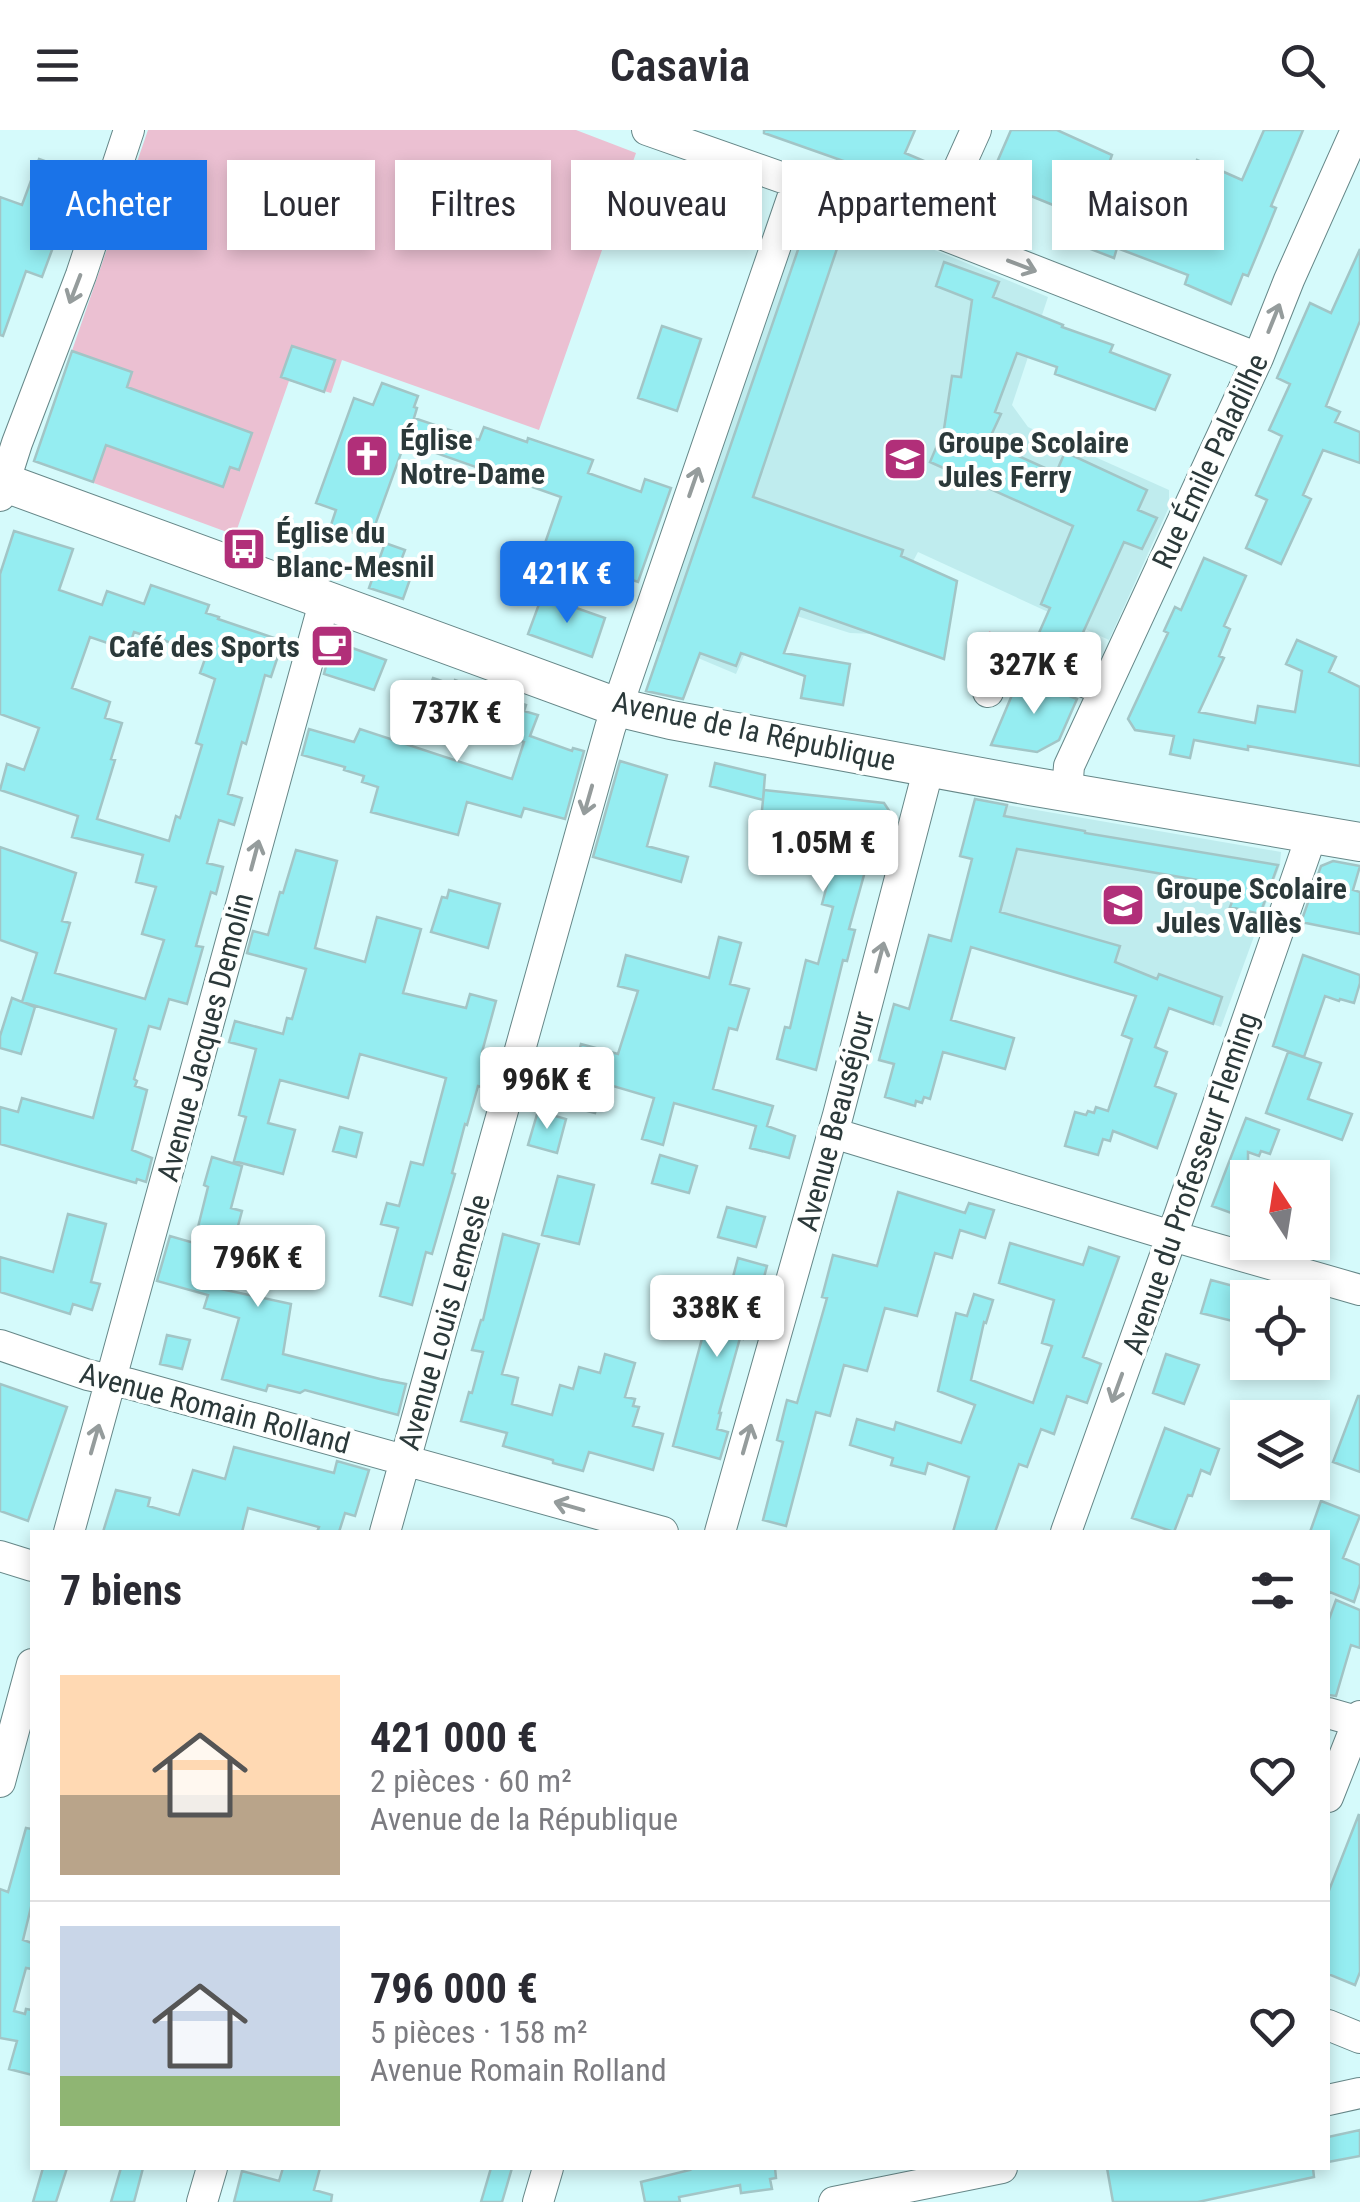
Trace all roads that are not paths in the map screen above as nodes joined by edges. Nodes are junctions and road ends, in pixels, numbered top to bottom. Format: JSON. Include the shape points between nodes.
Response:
{"nodes":[{"id":1,"x":129,"y":130,"type":"edge"},
{"id":2,"x":647,"y":130,"type":"edge"},
{"id":3,"x":976,"y":130,"type":"edge"},
{"id":4,"x":1356,"y":130,"type":"edge"},
{"id":5,"x":681,"y":136,"type":"edge"},
{"id":6,"x":724,"y":158,"type":"joint"},
{"id":7,"x":962,"y":160,"type":"edge"},
{"id":8,"x":782,"y":179,"type":"edge"},
{"id":9,"x":782,"y":225,"type":"edge"},
{"id":10,"x":982,"y":250,"type":"edge"},
{"id":11,"x":1258,"y":358,"type":"junction"},
{"id":12,"x":2,"y":486,"type":"edge"},
{"id":13,"x":325,"y":600,"type":"junction"},
{"id":14,"x":1104,"y":690,"type":"junction"},
{"id":15,"x":988,"y":692,"type":"dead end"},
{"id":16,"x":618,"y":707,"type":"junction"},
{"id":17,"x":929,"y":767,"type":"junction"},
{"id":18,"x":1067,"y":791,"type":"junction"},
{"id":19,"x":1312,"y":834,"type":"junction"},
{"id":20,"x":1360,"y":842,"type":"edge"},
{"id":21,"x":833,"y":1133,"type":"junction"},
{"id":22,"x":1172,"y":1236,"type":"junction"},
{"id":23,"x":1360,"y":1290,"type":"edge"},
{"id":24,"x":0,"y":1344,"type":"edge"},
{"id":25,"x":111,"y":1380,"type":"junction"},
{"id":26,"x":405,"y":1460,"type":"junction"},
{"id":27,"x":70,"y":1530,"type":"edge"},
{"id":28,"x":386,"y":1530,"type":"edge"},
{"id":29,"x":656,"y":1530,"type":"edge"},
{"id":30,"x":721,"y":1530,"type":"edge"},
{"id":31,"x":1067,"y":1530,"type":"edge"},
{"id":32,"x":0,"y":1556,"type":"edge"},
{"id":33,"x":30,"y":1565,"type":"edge"},
{"id":34,"x":30,"y":1671,"type":"edge"},
{"id":35,"x":1330,"y":1713,"type":"edge"},
{"id":36,"x":1359,"y":1720,"type":"edge"},
{"id":37,"x":0,"y":1782,"type":"edge"},
{"id":38,"x":1330,"y":1792,"type":"edge"},
{"id":39,"x":1330,"y":2026,"type":"edge"},
{"id":40,"x":1360,"y":2038,"type":"edge"},
{"id":41,"x":1360,"y":2092,"type":"edge"},
{"id":42,"x":1330,"y":2100,"type":"edge"},
{"id":43,"x":211,"y":2170,"type":"edge"},
{"id":44,"x":547,"y":2170,"type":"edge"},
{"id":45,"x":987,"y":2170,"type":"edge"},
{"id":46,"x":854,"y":2188,"type":"edge"},
{"id":47,"x":202,"y":2202,"type":"edge"},
{"id":48,"x":538,"y":2202,"type":"edge"}],
"edges":[{"from":1,"to":12,"type":"street","one_way":true},
{"from":2,"to":5,"type":"street"},
{"from":3,"to":7,"type":"street"},
{"from":11,"to":4,"type":"street","name":"Rue Émile Paladilhe","one_way":true},
{"from":5,"to":6,"type":"street"},
{"from":6,"to":8,"type":"street"},
{"from":16,"to":9,"type":"street","name":"Avenue Louis Lemesle","one_way":true},
{"from":10,"to":11,"type":"street","one_way":true},
{"from":11,"to":14,"type":"street","name":"Rue Émile Paladilhe"},
{"from":12,"to":13,"type":"main road","name":"Avenue de la République"},
{"from":13,"to":16,"type":"main road","name":"Avenue de la République"},
{"from":25,"to":13,"type":"street","name":"Avenue Jacques Demolin","one_way":true},
{"from":14,"to":15,"type":"street","via":[[1008,655],[992,670]]},
{"from":14,"to":18,"type":"street","name":"Rue Émile Paladilhe","via":[[1069,766]]},
{"from":16,"to":17,"type":"main road","name":"Avenue de la République"},
{"from":16,"to":26,"type":"street","name":"Avenue Louis Lemesle","one_way":true},
{"from":17,"to":18,"type":"main road","name":"Avenue de la République"},
{"from":21,"to":17,"type":"street","name":"Avenue Beauséjour","one_way":true},
{"from":18,"to":19,"type":"main road","name":"Avenue de la République"},
{"from":19,"to":20,"type":"main road","name":"Avenue de la République"},
{"from":19,"to":22,"type":"street","name":"Avenue du Professeur Fleming"},
{"from":21,"to":22,"type":"street"},
{"from":30,"to":21,"type":"street","name":"Avenue Beauséjour","one_way":true},
{"from":22,"to":23,"type":"street"},
{"from":22,"to":31,"type":"street","name":"Avenue du Professeur Fleming","one_way":true},
{"from":24,"to":25,"type":"street","name":"Avenue Romain Rolland"},
{"from":25,"to":26,"type":"street","name":"Avenue Romain Rolland"},
{"from":27,"to":25,"type":"street","name":"Avenue Jacques Demolin","one_way":true},
{"from":26,"to":28,"type":"street","name":"Avenue Louis Lemesle"},
{"from":29,"to":26,"type":"street","name":"Avenue Romain Rolland","one_way":true},
{"from":32,"to":33,"type":"street"},
{"from":34,"to":37,"type":"street"},
{"from":35,"to":36,"type":"street"},
{"from":36,"to":38,"type":"street"},
{"from":39,"to":40,"type":"street"},
{"from":41,"to":42,"type":"street"},
{"from":43,"to":47,"type":"street"},
{"from":44,"to":48,"type":"street"},
{"from":45,"to":46,"type":"street"}]}
